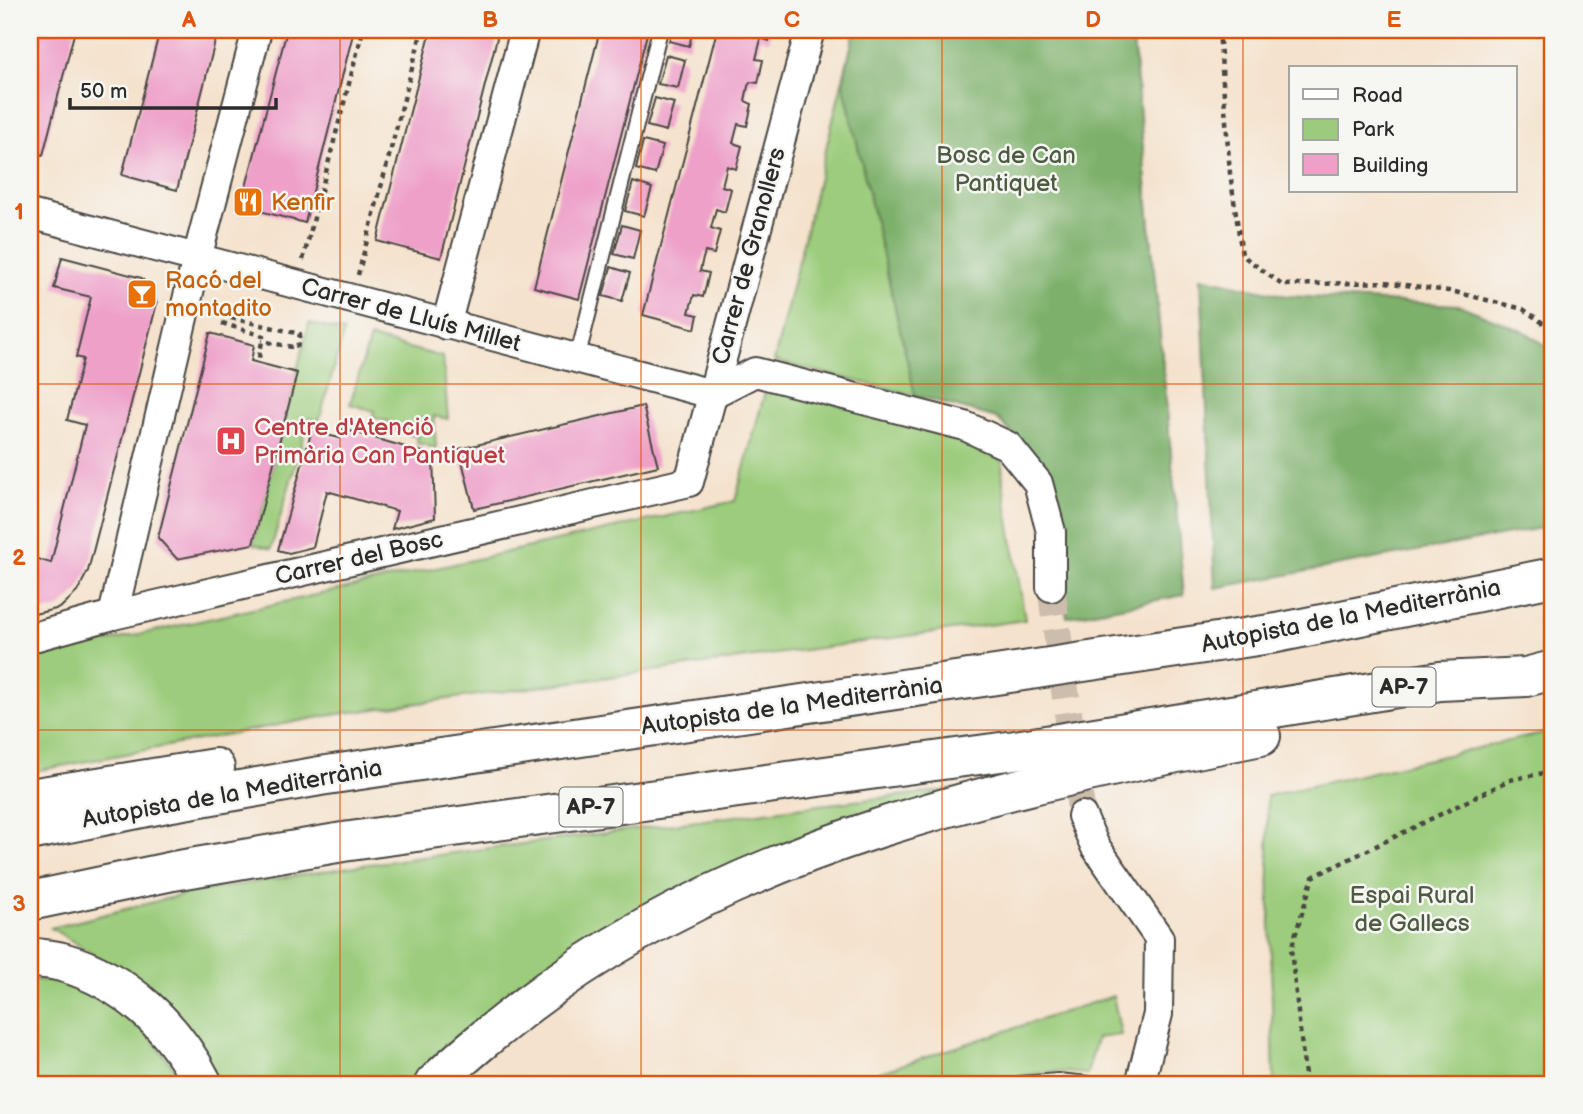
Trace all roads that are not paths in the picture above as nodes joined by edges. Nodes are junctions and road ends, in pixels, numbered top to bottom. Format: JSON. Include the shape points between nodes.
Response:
{"nodes":[{"id":1,"x":257,"y":30,"type":"edge"},
{"id":2,"x":525,"y":30,"type":"edge"},
{"id":3,"x":660,"y":30,"type":"edge"},
{"id":4,"x":810,"y":30,"type":"edge"},
{"id":5,"x":30,"y":214,"type":"edge"},
{"id":6,"x":197,"y":258,"type":"junction"},
{"id":7,"x":446,"y":325,"type":"junction"},
{"id":8,"x":577,"y":359,"type":"junction"},
{"id":9,"x":712,"y":394,"type":"junction"},
{"id":10,"x":689,"y":482,"type":"joint"},
{"id":11,"x":1553,"y":577,"type":"edge"},
{"id":12,"x":1051,"y":587,"type":"tunnel mouth"},
{"id":13,"x":113,"y":615,"type":"junction"},
{"id":14,"x":30,"y":638,"type":"edge"},
{"id":15,"x":1070,"y":665,"type":"junction"},
{"id":16,"x":1539,"y":673,"type":"edge"},
{"id":17,"x":1158,"y":742,"type":"junction"},
{"id":18,"x":30,"y":798,"type":"edge"},
{"id":19,"x":1082,"y":816,"type":"tunnel mouth"},
{"id":20,"x":30,"y":831,"type":"edge"},
{"id":21,"x":30,"y":901,"type":"edge"},
{"id":22,"x":30,"y":957,"type":"edge"},
{"id":23,"x":203,"y":1084,"type":"edge"},
{"id":24,"x":434,"y":1084,"type":"edge"},
{"id":25,"x":1020,"y":1084,"type":"edge"},
{"id":26,"x":1088,"y":1084,"type":"edge"},
{"id":27,"x":1140,"y":1084,"type":"edge"}],
"edges":[{"from":1,"to":6,"type":"street"},
{"from":2,"to":7,"type":"street"},
{"from":3,"to":8,"type":"lane"},
{"from":4,"to":9,"type":"street","name":"Carrer de Granollers"},
{"from":5,"to":6,"type":"street","name":"Carrer de Lluís Millet"},
{"from":6,"to":7,"type":"street","name":"Carrer de Lluís Millet"},
{"from":6,"to":13,"type":"street"},
{"from":7,"to":8,"type":"street","name":"Carrer de Lluís Millet"},
{"from":8,"to":9,"type":"street","name":"Carrer de Lluís Millet"},
{"from":9,"to":10,"type":"street","name":"Carrer de Granollers"},
{"from":9,"to":12,"type":"street","via":[[755,372],[965,426],[1008,446],[1038,483],[1051,532]]},
{"from":10,"to":13,"type":"street","name":"Carrer del Bosc"},
{"from":11,"to":15,"type":"highway","name":"Autopista de la Mediterrània","via":[[1277,633]]},
{"from":13,"to":14,"type":"street","name":"Carrer del Bosc"},
{"from":15,"to":18,"type":"highway","via":[[977,660],[840,677],[592,710]]},
{"from":15,"to":20,"type":"highway","name":"Autopista de la Mediterrània","via":[[320,776]]},
{"from":16,"to":17,"type":"highway","number":"AP-7","via":[[1440,681],[1285,719]]},
{"from":17,"to":21,"type":"highway","number":"AP-7","via":[[1015,750],[343,842],[173,870]]},
{"from":17,"to":24,"type":"highway","via":[[821,847],[691,902],[554,985]]},
{"from":19,"to":27,"type":"street","via":[[1095,846],[1159,939],[1157,1014]]},
{"from":22,"to":23,"type":"highway","via":[[62,962],[131,995],[178,1041]]},
{"from":25,"to":26,"type":"lane"}]}
